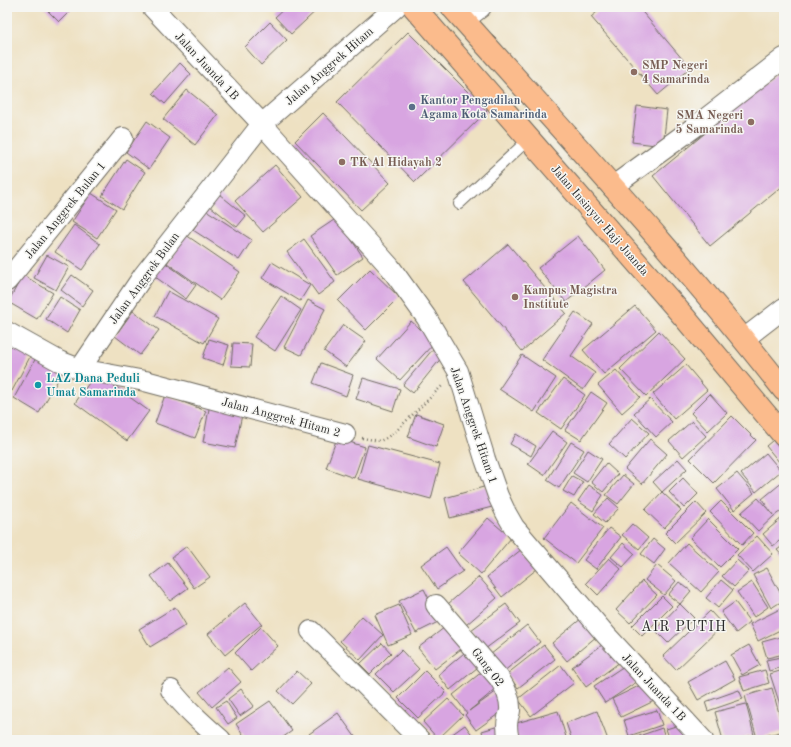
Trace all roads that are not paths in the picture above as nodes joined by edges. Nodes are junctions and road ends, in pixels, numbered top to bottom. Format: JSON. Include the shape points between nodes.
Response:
{"nodes":[{"id":1,"x":152,"y":7,"type":"edge"},
{"id":2,"x":396,"y":7,"type":"edge"},
{"id":3,"x":414,"y":7,"type":"edge"},
{"id":4,"x":481,"y":7,"type":"edge"},
{"id":5,"x":458,"y":14,"type":"edge"},
{"id":6,"x":784,"y":58,"type":"edge"},
{"id":7,"x":262,"y":124,"type":"junction"},
{"id":8,"x":123,"y":138,"type":"dead end"},
{"id":9,"x":529,"y":140,"type":"junction"},
{"id":10,"x":612,"y":187,"type":"junction"},
{"id":11,"x":459,"y":204,"type":"dead end"},
{"id":12,"x":7,"y":282,"type":"edge"},
{"id":13,"x":784,"y":308,"type":"edge"},
{"id":14,"x":7,"y":332,"type":"edge"},
{"id":15,"x":744,"y":339,"type":"junction"},
{"id":16,"x":80,"y":368,"type":"junction"},
{"id":17,"x":784,"y":390,"type":"edge"},
{"id":18,"x":345,"y":434,"type":"road end"},
{"id":19,"x":784,"y":436,"type":"edge"},
{"id":20,"x":436,"y":605,"type":"dead end"},
{"id":21,"x":311,"y":631,"type":"dead end"},
{"id":22,"x":606,"y":635,"type":"joint"},
{"id":23,"x":171,"y":690,"type":"dead end"},
{"id":24,"x":221,"y":740,"type":"edge"},
{"id":25,"x":420,"y":740,"type":"edge"},
{"id":26,"x":509,"y":740,"type":"edge"},
{"id":27,"x":703,"y":740,"type":"edge"}],
"edges":[{"from":1,"to":7,"type":"street","name":"Jalan Juanda 1B"},
{"from":2,"to":7,"type":"street","name":"Jalan Anggrek Hitam"},
{"from":3,"to":9,"type":"highway","name":"Jalan Insinyur Haji Juanda"},
{"from":4,"to":5,"type":"street"},
{"from":5,"to":10,"type":"highway"},
{"from":6,"to":10,"type":"street"},
{"from":7,"to":16,"type":"street","name":"Jalan Anggrek Bulan","via":[[143,276]]},
{"from":7,"to":22,"type":"street","name":"Jalan Anggrek Hitam 1","via":[[390,267],[426,317],[458,371],[485,459],[506,513],[514,527]]},
{"from":8,"to":12,"type":"street","name":"Jalan Anggrek Bulan 1"},
{"from":9,"to":11,"type":"lane"},
{"from":9,"to":19,"type":"highway","name":"Jalan Insinyur Haji Juanda","via":[[685,318]]},
{"from":10,"to":15,"type":"highway"},
{"from":13,"to":15,"type":"street"},
{"from":14,"to":16,"type":"street","via":[[59,361]]},
{"from":15,"to":17,"type":"highway"},
{"from":16,"to":18,"type":"street","name":"Jalan Anggrek Hitam 2","via":[[144,381]]},
{"from":20,"to":26,"type":"street","name":"Gang 02","via":[[505,688],[509,698],[510,712],[506,728]]},
{"from":21,"to":25,"type":"street"},
{"from":22,"to":27,"type":"street","name":"Jalan Juanda 1B"},
{"from":23,"to":24,"type":"street","via":[[195,717]]}]}
